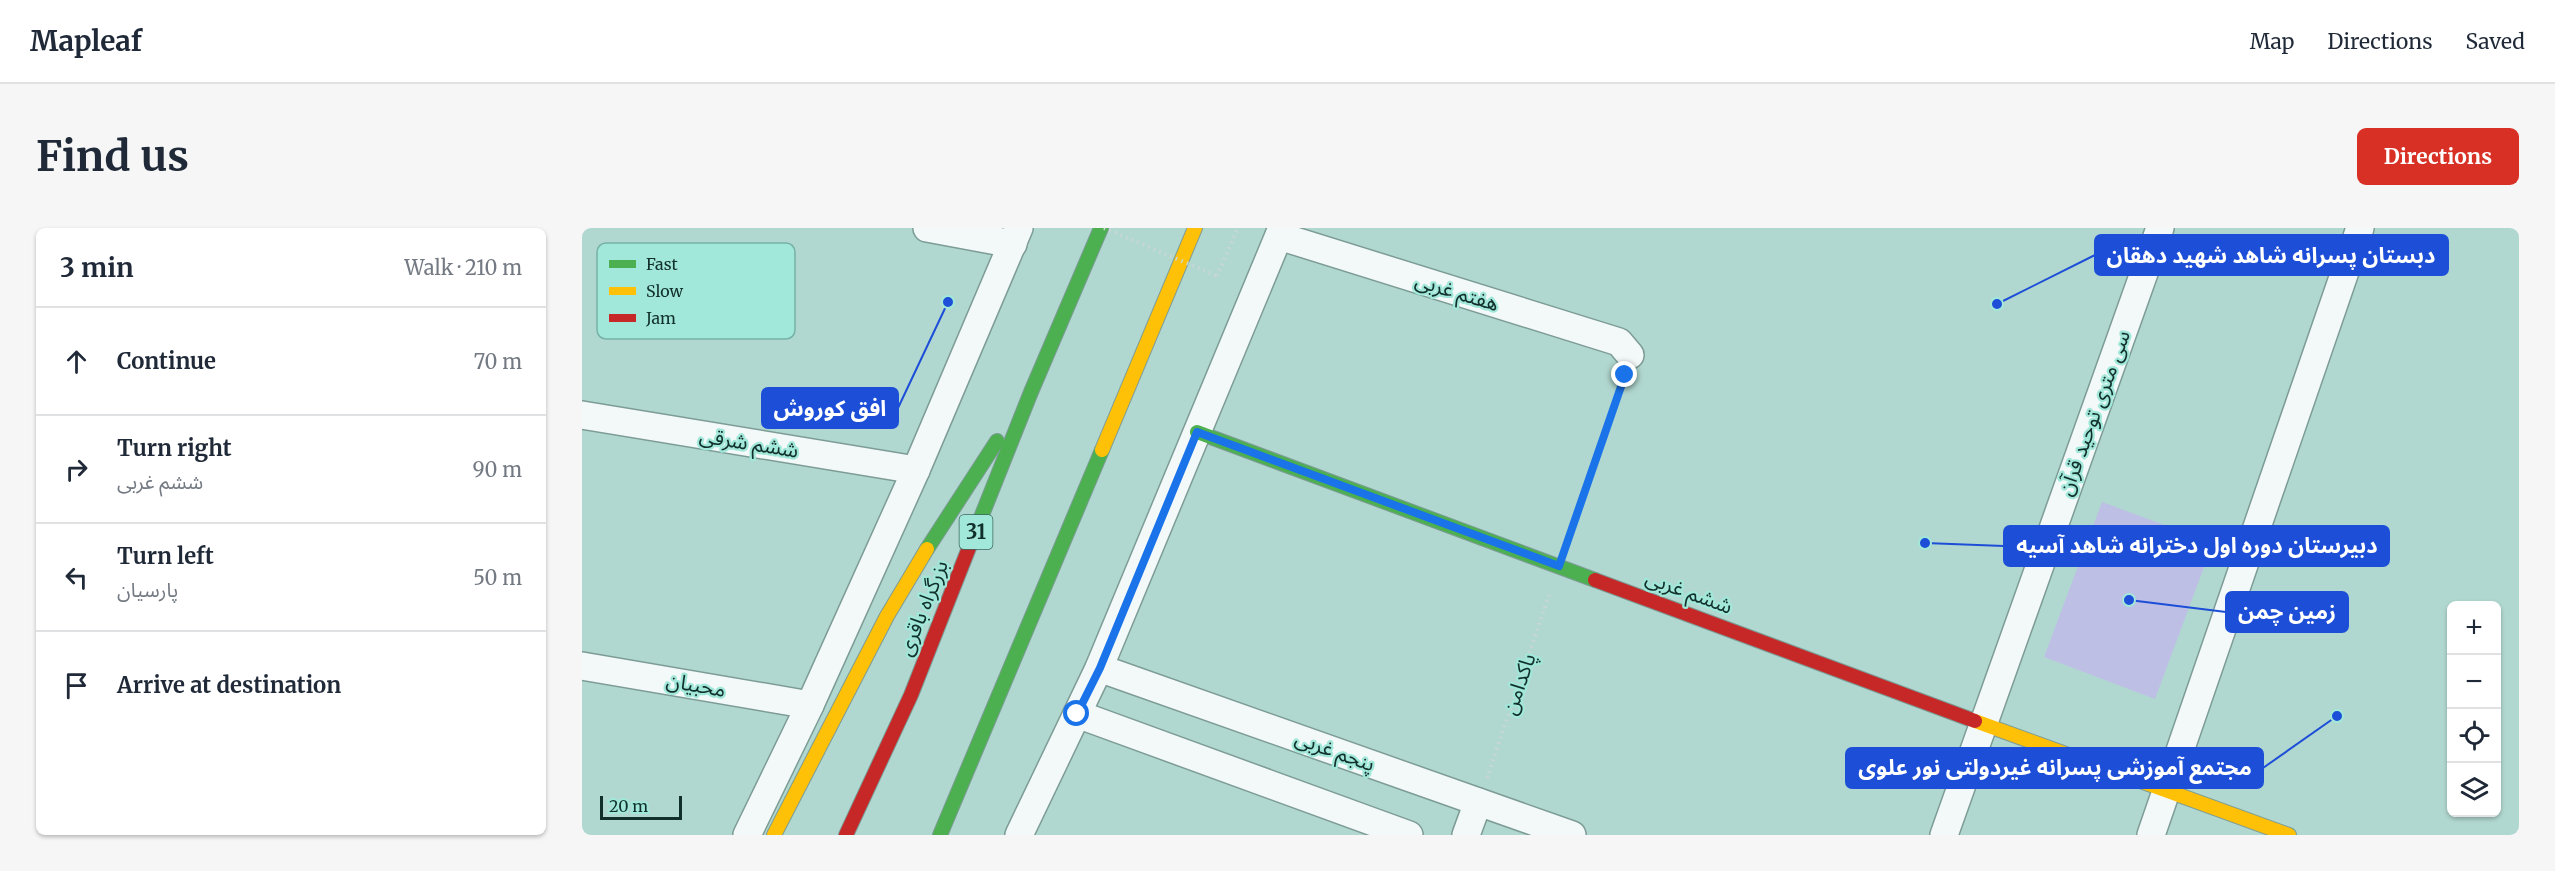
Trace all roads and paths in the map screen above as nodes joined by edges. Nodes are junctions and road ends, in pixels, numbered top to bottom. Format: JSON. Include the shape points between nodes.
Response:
{"nodes":[{"id":1,"x":927,"y":228,"type":"edge"},
{"id":2,"x":1102,"y":228,"type":"edge"},
{"id":3,"x":1195,"y":228,"type":"edge"},
{"id":4,"x":1238,"y":228,"type":"edge"},
{"id":5,"x":2160,"y":228,"type":"edge"},
{"id":6,"x":2360,"y":228,"type":"edge"},
{"id":7,"x":1280,"y":232,"type":"edge"},
{"id":8,"x":1016,"y":236,"type":"edge"},
{"id":9,"x":1630,"y":355,"type":"joint"},
{"id":10,"x":1030,"y":392,"type":"junction"},
{"id":11,"x":582,"y":415,"type":"edge"},
{"id":12,"x":1197,"y":432,"type":"junction"},
{"id":13,"x":916,"y":470,"type":"junction"},
{"id":14,"x":1559,"y":566,"type":"junction"},
{"id":15,"x":582,"y":666,"type":"edge"},
{"id":16,"x":1100,"y":668,"type":"junction"},
{"id":17,"x":810,"y":705,"type":"junction"},
{"id":18,"x":1077,"y":714,"type":"junction"},
{"id":19,"x":1983,"y":724,"type":"junction"},
{"id":20,"x":2166,"y":792,"type":"junction"},
{"id":21,"x":1478,"y":802,"type":"junction"},
{"id":22,"x":747,"y":835,"type":"edge"},
{"id":23,"x":774,"y":835,"type":"edge"},
{"id":24,"x":846,"y":835,"type":"edge"},
{"id":25,"x":940,"y":835,"type":"edge"},
{"id":26,"x":1019,"y":835,"type":"edge"},
{"id":27,"x":1409,"y":835,"type":"edge"},
{"id":28,"x":1466,"y":835,"type":"edge"},
{"id":29,"x":1572,"y":835,"type":"edge"},
{"id":30,"x":1944,"y":835,"type":"edge"},
{"id":31,"x":2151,"y":835,"type":"edge"},
{"id":32,"x":2289,"y":835,"type":"edge"}],
"edges":[{"from":1,"to":8,"type":"street"},
{"from":2,"to":4,"type":"path","bridge":true,"via":[[1217,276]]},
{"from":2,"to":10,"type":"main road","name":"بزرگراه باقری","number":"31"},
{"from":3,"to":25,"type":"main road"},
{"from":5,"to":19,"type":"street","name":"سی متری توحید قرآن"},
{"from":6,"to":20,"type":"street"},
{"from":7,"to":9,"type":"street","name":"هفتم غربی","via":[[1619,342]]},
{"from":7,"to":12,"type":"street"},
{"from":8,"to":13,"type":"street"},
{"from":9,"to":14,"type":"path","name":"پاکدامن"},
{"from":10,"to":23,"type":"main road","via":[[953,506],[887,616]]},
{"from":10,"to":24,"type":"main road","name":"بزرگراه باقری","number":"31","via":[[911,695]]},
{"from":11,"to":13,"type":"street","name":"ششم شرقی"},
{"from":12,"to":14,"type":"main road","name":"ششم غربی"},
{"from":12,"to":16,"type":"street"},
{"from":13,"to":17,"type":"street"},
{"from":14,"to":19,"type":"main road","name":"ششم غربی"},
{"from":14,"to":21,"type":"path","name":"پاکدامن"},
{"from":15,"to":17,"type":"street","name":"محبیان"},
{"from":16,"to":18,"type":"street"},
{"from":16,"to":21,"type":"street","name":"پنجم غربی"},
{"from":17,"to":22,"type":"street"},
{"from":18,"to":26,"type":"street"},
{"from":18,"to":27,"type":"street"},
{"from":19,"to":20,"type":"main road","name":"ششم غربی"},
{"from":19,"to":30,"type":"street","name":"سی متری توحید قرآن"},
{"from":20,"to":31,"type":"street"},
{"from":20,"to":32,"type":"main road"},
{"from":21,"to":28,"type":"street"},
{"from":21,"to":29,"type":"street","name":"پنجم غربی"}]}
